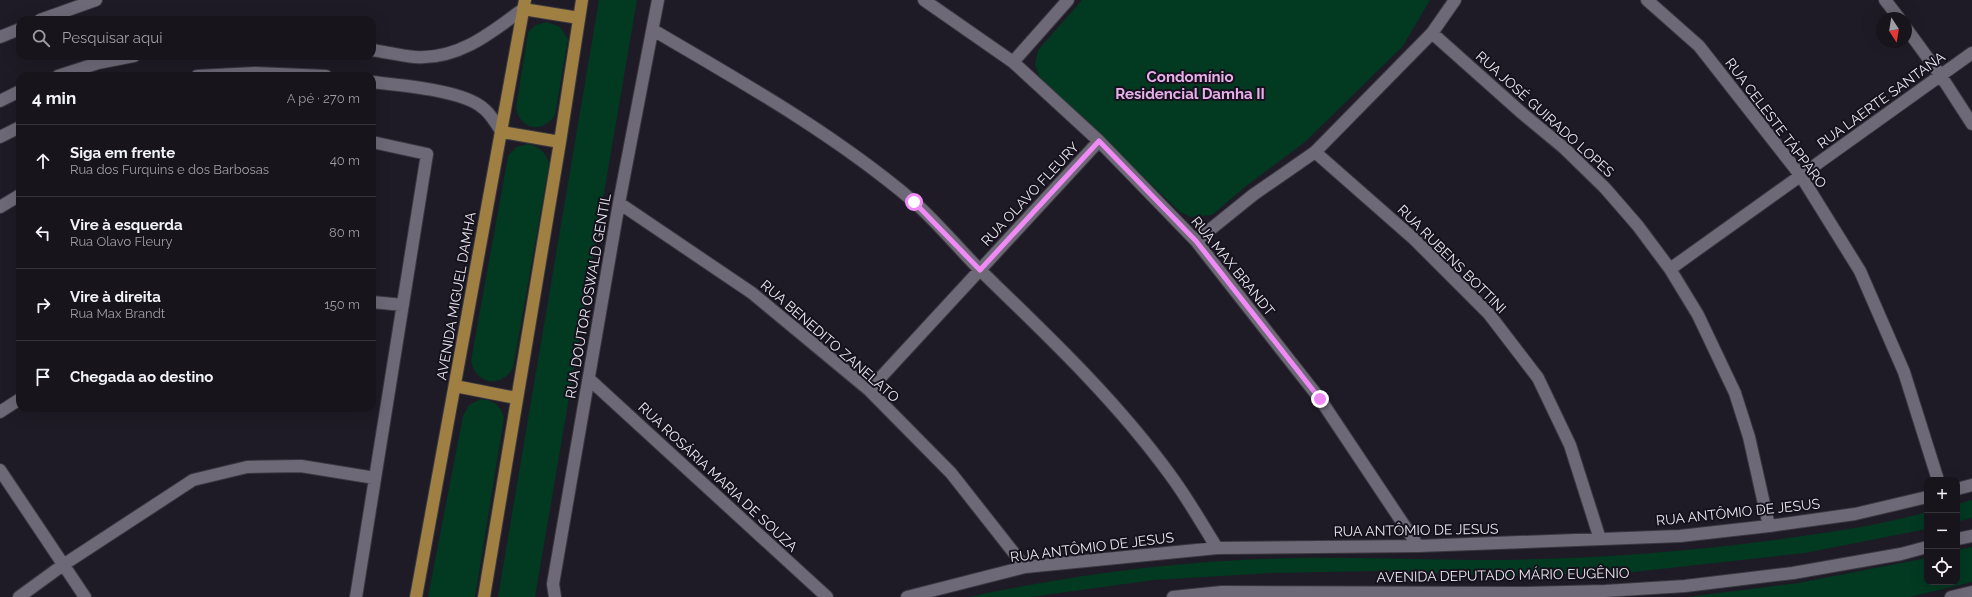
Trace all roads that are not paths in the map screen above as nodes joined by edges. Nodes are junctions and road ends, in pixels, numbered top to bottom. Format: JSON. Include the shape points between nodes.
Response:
{"nodes":[{"id":1,"x":96,"y":0,"type":"edge"},
{"id":2,"x":582,"y":0,"type":"edge"},
{"id":3,"x":658,"y":0,"type":"edge"},
{"id":4,"x":924,"y":0,"type":"edge"},
{"id":5,"x":1068,"y":0,"type":"edge"},
{"id":6,"x":1455,"y":0,"type":"edge"},
{"id":7,"x":1647,"y":0,"type":"edge"},
{"id":8,"x":1885,"y":0,"type":"edge"},
{"id":9,"x":524,"y":4,"type":"edge"},
{"id":10,"x":1894,"y":12,"type":"edge"},
{"id":11,"x":51,"y":16,"type":"edge"},
{"id":12,"x":579,"y":18,"type":"junction"},
{"id":13,"x":654,"y":30,"type":"junction"},
{"id":14,"x":16,"y":31,"type":"edge"},
{"id":15,"x":1432,"y":33,"type":"junction"},
{"id":16,"x":1912,"y":36,"type":"edge"},
{"id":17,"x":0,"y":37,"type":"edge"},
{"id":18,"x":376,"y":51,"type":"edge"},
{"id":19,"x":1972,"y":53,"type":"edge"},
{"id":20,"x":113,"y":60,"type":"edge"},
{"id":21,"x":1013,"y":62,"type":"junction"},
{"id":22,"x":70,"y":72,"type":"edge"},
{"id":23,"x":1941,"y":76,"type":"junction"},
{"id":24,"x":376,"y":83,"type":"edge"},
{"id":25,"x":16,"y":93,"type":"edge"},
{"id":26,"x":0,"y":101,"type":"edge"},
{"id":27,"x":1972,"y":124,"type":"edge"},
{"id":28,"x":16,"y":129,"type":"edge"},
{"id":29,"x":502,"y":132,"type":"junction"},
{"id":30,"x":0,"y":137,"type":"edge"},
{"id":31,"x":1099,"y":141,"type":"junction"},
{"id":32,"x":560,"y":142,"type":"junction"},
{"id":33,"x":376,"y":143,"type":"edge"},
{"id":34,"x":1315,"y":152,"type":"junction"},
{"id":35,"x":1801,"y":176,"type":"junction"},
{"id":36,"x":16,"y":197,"type":"edge"},
{"id":37,"x":620,"y":203,"type":"junction"},
{"id":38,"x":0,"y":207,"type":"edge"},
{"id":39,"x":1196,"y":241,"type":"junction"},
{"id":40,"x":1670,"y":269,"type":"junction"},
{"id":41,"x":980,"y":270,"type":"junction"},
{"id":42,"x":376,"y":302,"type":"edge"},
{"id":43,"x":403,"y":305,"type":"junction"},
{"id":44,"x":589,"y":379,"type":"junction"},
{"id":45,"x":455,"y":386,"type":"junction"},
{"id":46,"x":869,"y":390,"type":"junction"},
{"id":47,"x":516,"y":398,"type":"junction"},
{"id":48,"x":16,"y":402,"type":"edge"},
{"id":49,"x":0,"y":412,"type":"edge"},
{"id":50,"x":0,"y":470,"type":"edge"},
{"id":51,"x":1937,"y":477,"type":"edge"},
{"id":52,"x":375,"y":478,"type":"junction"},
{"id":53,"x":1972,"y":485,"type":"edge"},
{"id":54,"x":1960,"y":488,"type":"edge"},
{"id":55,"x":1924,"y":498,"type":"edge"},
{"id":56,"x":1769,"y":526,"type":"junction"},
{"id":57,"x":1972,"y":536,"type":"edge"},
{"id":58,"x":1960,"y":538,"type":"edge"},
{"id":59,"x":1600,"y":539,"type":"junction"},
{"id":60,"x":1418,"y":546,"type":"junction"},
{"id":61,"x":1217,"y":548,"type":"junction"},
{"id":62,"x":1924,"y":548,"type":"edge"},
{"id":63,"x":63,"y":565,"type":"junction"},
{"id":64,"x":1025,"y":567,"type":"junction"},
{"id":65,"x":1972,"y":592,"type":"edge"},
{"id":66,"x":1351,"y":594,"type":"edge"},
{"id":67,"x":1427,"y":594,"type":"edge"},
{"id":68,"x":19,"y":597,"type":"edge"},
{"id":69,"x":85,"y":597,"type":"edge"},
{"id":70,"x":356,"y":597,"type":"edge"},
{"id":71,"x":416,"y":597,"type":"edge"},
{"id":72,"x":484,"y":597,"type":"edge"},
{"id":73,"x":555,"y":597,"type":"edge"},
{"id":74,"x":827,"y":597,"type":"edge"},
{"id":75,"x":907,"y":597,"type":"edge"},
{"id":76,"x":1173,"y":597,"type":"edge"},
{"id":77,"x":1951,"y":597,"type":"edge"}],
"edges":[{"from":1,"to":11,"type":"street"},
{"from":2,"to":12,"type":"main road"},
{"from":3,"to":13,"type":"street","name":"RUA DOUTOR OSWALD GENTIL"},
{"from":4,"to":21,"type":"street","name":"RUA MAX BRANDT"},
{"from":5,"to":21,"type":"street"},
{"from":6,"to":15,"type":"street"},
{"from":7,"to":35,"type":"street","name":"RUA CELESTE TÁPPARO","via":[[1700,46]]},
{"from":8,"to":10,"type":"street"},
{"from":9,"to":12,"type":"main road"},
{"from":9,"to":18,"type":"street","via":[[479,40],[439,56],[415,57]]},
{"from":9,"to":29,"type":"main road","name":"AVENIDA MIGUEL DAMHA"},
{"from":12,"to":32,"type":"main road"},
{"from":13,"to":37,"type":"street","name":"RUA DOUTOR OSWALD GENTIL"},
{"from":13,"to":41,"type":"street","via":[[832,140],[914,202]]},
{"from":14,"to":17,"type":"street"},
{"from":15,"to":34,"type":"street"},
{"from":15,"to":40,"type":"street","name":"RUA JOSÉ GUIRADO LOPES","via":[[1564,148],[1605,188]]},
{"from":16,"to":23,"type":"street"},
{"from":19,"to":23,"type":"street","name":"RUA LAERTE SANTANA"},
{"from":20,"to":22,"type":"street"},
{"from":21,"to":31,"type":"street","name":"RUA MAX BRANDT"},
{"from":23,"to":27,"type":"street"},
{"from":23,"to":35,"type":"street","name":"RUA LAERTE SANTANA"},
{"from":24,"to":29,"type":"street","via":[[456,95],[475,102],[486,111]]},
{"from":25,"to":26,"type":"street"},
{"from":28,"to":30,"type":"street"},
{"from":29,"to":32,"type":"main road"},
{"from":29,"to":45,"type":"main road","name":"AVENIDA MIGUEL DAMHA"},
{"from":31,"to":39,"type":"street","name":"RUA MAX BRANDT"},
{"from":31,"to":41,"type":"street","name":"RUA OLAVO FLEURY"},
{"from":32,"to":47,"type":"main road"},
{"from":33,"to":43,"type":"street","via":[[427,154]]},
{"from":34,"to":39,"type":"street","via":[[1253,195]]},
{"from":34,"to":59,"type":"street","name":"RUA RUBENS BOTTINI","via":[[1414,239],[1489,314],[1538,378],[1570,445]]},
{"from":35,"to":40,"type":"street","name":"RUA LAERTE SANTANA"},
{"from":35,"to":51,"type":"street","name":"RUA CELESTE TÁPPARO","via":[[1860,271],[1904,372]]},
{"from":36,"to":38,"type":"street"},
{"from":37,"to":44,"type":"street","name":"RUA DOUTOR OSWALD GENTIL"},
{"from":37,"to":46,"type":"street","name":"RUA BENEDITO ZANELATO","via":[[752,293]]},
{"from":39,"to":60,"type":"street","name":"RUA MAX BRANDT","via":[[1320,399]]},
{"from":40,"to":56,"type":"street","name":"RUA JOSÉ GUIRADO LOPES","via":[[1698,315],[1735,393],[1749,437]]},
{"from":41,"to":46,"type":"street","name":"RUA OLAVO FLEURY"},
{"from":41,"to":61,"type":"street","via":[[1045,331],[1115,406],[1172,476]]},
{"from":42,"to":43,"type":"street"},
{"from":43,"to":52,"type":"street"},
{"from":44,"to":73,"type":"street","name":"RUA DOUTOR OSWALD GENTIL","via":[[553,584]]},
{"from":44,"to":74,"type":"street","name":"RUA ROSÁRIA MARIA DE SOUZA"},
{"from":45,"to":47,"type":"main road"},
{"from":45,"to":71,"type":"main road","name":"AVENIDA MIGUEL DAMHA"},
{"from":46,"to":64,"type":"street","name":"RUA BENEDITO ZANELATO","via":[[951,473]]},
{"from":47,"to":72,"type":"main road"},
{"from":48,"to":49,"type":"street"},
{"from":50,"to":63,"type":"street"},
{"from":52,"to":63,"type":"street","via":[[302,466],[247,467],[193,480]]},
{"from":52,"to":70,"type":"street"},
{"from":53,"to":54,"type":"street"},
{"from":55,"to":56,"type":"street","name":"RUA ANTÔMIO DE JESUS","via":[[1855,514]]},
{"from":56,"to":59,"type":"street","name":"RUA ANTÔMIO DE JESUS","via":[[1680,536]]},
{"from":57,"to":58,"type":"street"},
{"from":59,"to":60,"type":"street","name":"RUA ANTÔMIO DE JESUS"},
{"from":60,"to":61,"type":"street","name":"RUA ANTÔMIO DE JESUS"},
{"from":61,"to":64,"type":"street","name":"RUA ANTÔMIO DE JESUS"},
{"from":62,"to":67,"type":"street","name":"AVENIDA DEPUTADO MÁRIO EUGÊNIO","via":[[1793,573],[1685,586],[1606,591]]},
{"from":63,"to":68,"type":"street"},
{"from":63,"to":69,"type":"street"},
{"from":64,"to":75,"type":"street","name":"RUA ANTÔMIO DE JESUS"},
{"from":65,"to":77,"type":"street"},
{"from":66,"to":67,"type":"street","name":"AVENIDA DEPUTADO MÁRIO EUGÊNIO"},
{"from":66,"to":76,"type":"street","name":"AVENIDA DEPUTADO MÁRIO EUGÊNIO","via":[[1222,592]]}]}
